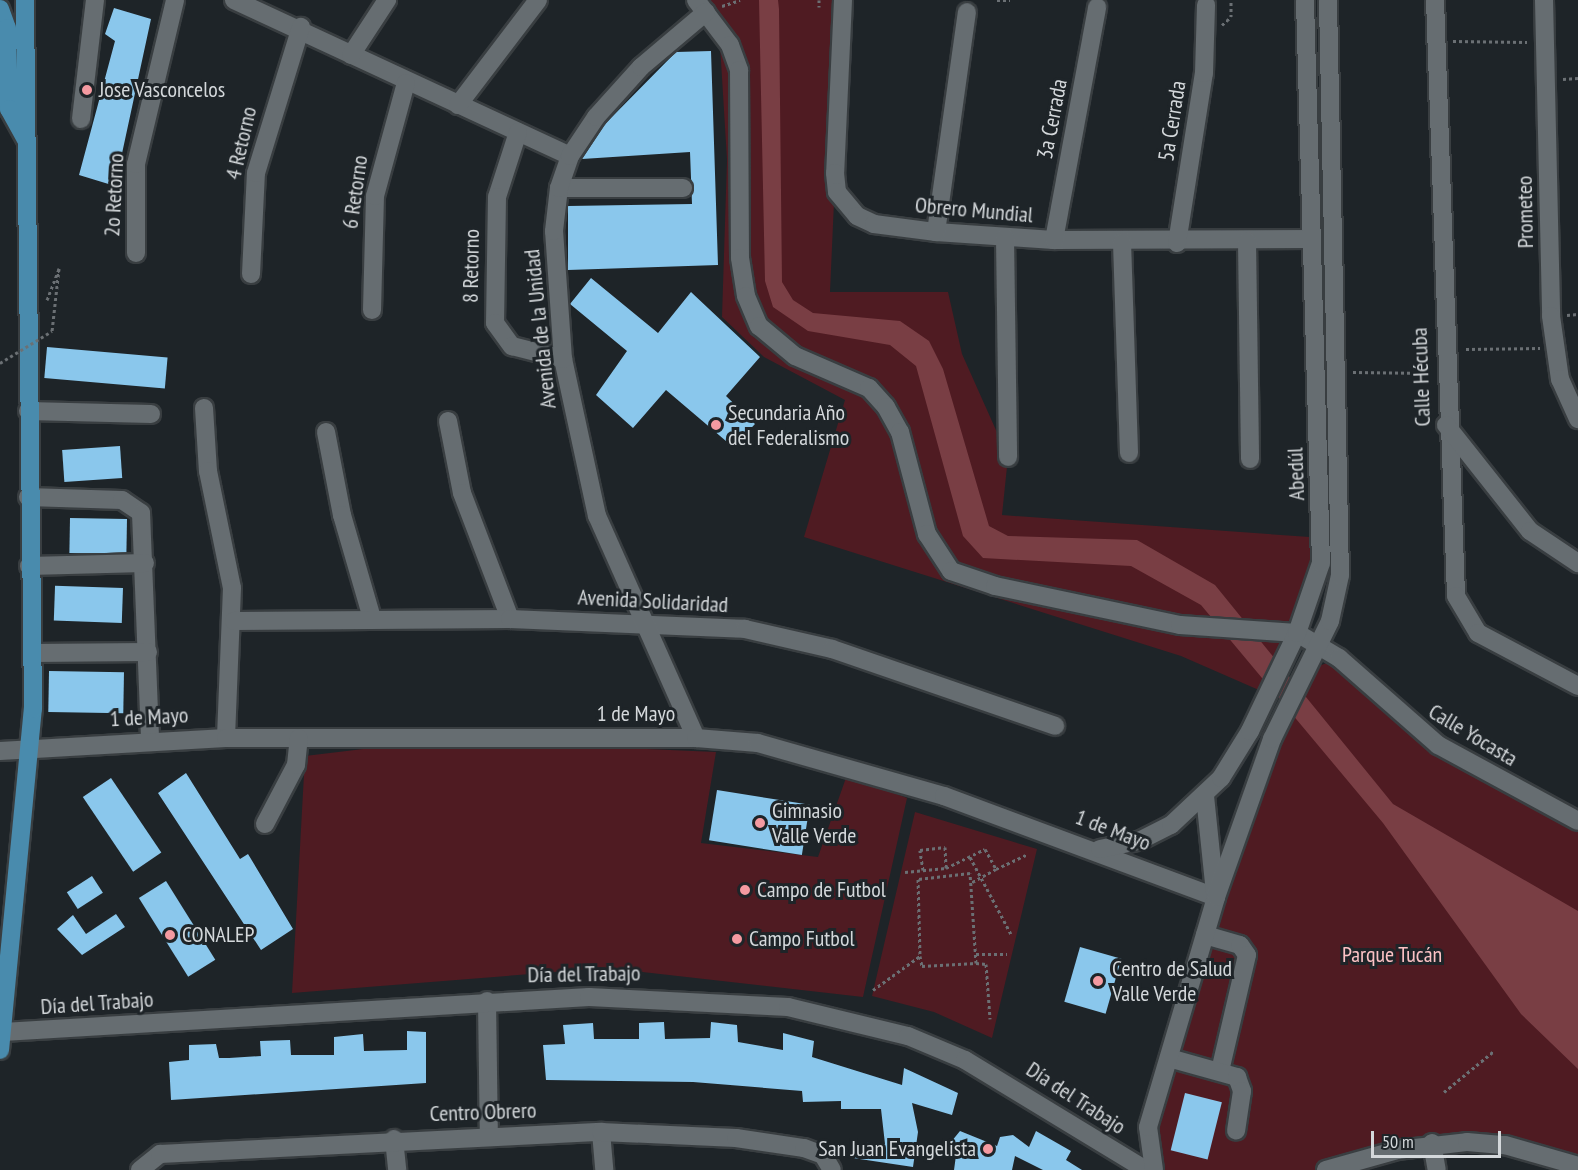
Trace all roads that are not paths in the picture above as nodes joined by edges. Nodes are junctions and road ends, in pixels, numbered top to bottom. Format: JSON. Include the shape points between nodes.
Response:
{"nodes":[{"id":1,"x":25,"y":0,"type":"edge"},
{"id":2,"x":95,"y":0,"type":"edge"},
{"id":3,"x":175,"y":0,"type":"edge"},
{"id":4,"x":387,"y":0,"type":"edge"},
{"id":5,"x":538,"y":0,"type":"edge"},
{"id":6,"x":843,"y":0,"type":"edge"},
{"id":7,"x":1305,"y":0,"type":"edge"},
{"id":8,"x":1328,"y":0,"type":"edge"},
{"id":9,"x":1435,"y":0,"type":"edge"},
{"id":10,"x":1544,"y":0,"type":"edge"},
{"id":11,"x":245,"y":2,"type":"edge"},
{"id":12,"x":1206,"y":5,"type":"dead end"},
{"id":13,"x":701,"y":6,"type":"edge"},
{"id":14,"x":1097,"y":7,"type":"dead end"},
{"id":15,"x":0,"y":9,"type":"edge"},
{"id":16,"x":967,"y":12,"type":"dead end"},
{"id":17,"x":301,"y":27,"type":"junction"},
{"id":18,"x":351,"y":55,"type":"junction"},
{"id":19,"x":406,"y":83,"type":"junction"},
{"id":20,"x":458,"y":105,"type":"junction"},
{"id":21,"x":81,"y":119,"type":"dead end"},
{"id":22,"x":518,"y":132,"type":"junction"},
{"id":23,"x":26,"y":140,"type":"junction"},
{"id":24,"x":570,"y":156,"type":"junction"},
{"id":25,"x":559,"y":188,"type":"junction"},
{"id":26,"x":683,"y":188,"type":"dead end"},
{"id":27,"x":936,"y":232,"type":"junction"},
{"id":28,"x":1005,"y":237,"type":"junction"},
{"id":29,"x":1312,"y":239,"type":"junction"},
{"id":30,"x":1054,"y":240,"type":"junction"},
{"id":31,"x":1247,"y":241,"type":"junction"},
{"id":32,"x":1122,"y":242,"type":"junction"},
{"id":33,"x":1177,"y":243,"type":"junction"},
{"id":34,"x":136,"y":253,"type":"dead end"},
{"id":35,"x":251,"y":274,"type":"dead end"},
{"id":36,"x":372,"y":310,"type":"dead end"},
{"id":37,"x":563,"y":359,"type":"junction"},
{"id":38,"x":204,"y":408,"type":"dead end"},
{"id":39,"x":28,"y":411,"type":"junction"},
{"id":40,"x":151,"y":414,"type":"dead end"},
{"id":41,"x":1578,"y":419,"type":"edge"},
{"id":42,"x":448,"y":421,"type":"dead end"},
{"id":43,"x":1446,"y":425,"type":"junction"},
{"id":44,"x":326,"y":432,"type":"dead end"},
{"id":45,"x":1129,"y":453,"type":"dead end"},
{"id":46,"x":1008,"y":457,"type":"dead end"},
{"id":47,"x":1250,"y":459,"type":"dead end"},
{"id":48,"x":28,"y":497,"type":"junction"},
{"id":49,"x":145,"y":563,"type":"junction"},
{"id":50,"x":1578,"y":563,"type":"edge"},
{"id":51,"x":29,"y":566,"type":"junction"},
{"id":52,"x":372,"y":618,"type":"junction"},
{"id":53,"x":510,"y":619,"type":"junction"},
{"id":54,"x":234,"y":621,"type":"junction"},
{"id":55,"x":643,"y":624,"type":"junction"},
{"id":56,"x":1297,"y":633,"type":"junction"},
{"id":57,"x":1319,"y":645,"type":"junction"},
{"id":58,"x":148,"y":652,"type":"junction"},
{"id":59,"x":32,"y":653,"type":"junction"},
{"id":60,"x":1578,"y":686,"type":"edge"},
{"id":61,"x":1055,"y":726,"type":"dead end"},
{"id":62,"x":226,"y":738,"type":"junction"},
{"id":63,"x":299,"y":738,"type":"junction"},
{"id":64,"x":696,"y":738,"type":"junction"},
{"id":65,"x":150,"y":740,"type":"junction"},
{"id":66,"x":31,"y":749,"type":"junction"},
{"id":67,"x":0,"y":752,"type":"edge"},
{"id":68,"x":1205,"y":796,"type":"junction"},
{"id":69,"x":1578,"y":821,"type":"edge"},
{"id":70,"x":265,"y":824,"type":"dead end"},
{"id":71,"x":1099,"y":849,"type":"junction"},
{"id":72,"x":1216,"y":897,"type":"junction"},
{"id":73,"x":1205,"y":935,"type":"junction"},
{"id":74,"x":487,"y":1000,"type":"junction"},
{"id":75,"x":2,"y":1030,"type":"edge"},
{"id":76,"x":0,"y":1050,"type":"edge"},
{"id":77,"x":1169,"y":1058,"type":"junction"},
{"id":78,"x":1220,"y":1071,"type":"junction"},
{"id":79,"x":1236,"y":1131,"type":"dead end"},
{"id":80,"x":601,"y":1132,"type":"junction"},
{"id":81,"x":489,"y":1136,"type":"junction"},
{"id":82,"x":394,"y":1139,"type":"junction"},
{"id":83,"x":1432,"y":1143,"type":"junction"},
{"id":84,"x":1546,"y":1162,"type":"edge"},
{"id":85,"x":1127,"y":1165,"type":"edge"},
{"id":86,"x":831,"y":1166,"type":"edge"},
{"id":87,"x":1578,"y":1166,"type":"edge"},
{"id":88,"x":140,"y":1170,"type":"edge"},
{"id":89,"x":397,"y":1170,"type":"edge"},
{"id":90,"x":604,"y":1170,"type":"edge"},
{"id":91,"x":1146,"y":1170,"type":"edge"},
{"id":92,"x":1154,"y":1170,"type":"edge"},
{"id":93,"x":1326,"y":1170,"type":"edge"},
{"id":94,"x":1437,"y":1170,"type":"edge"}],
"edges":[{"from":1,"to":23,"type":"main road"},
{"from":2,"to":21,"type":"street"},
{"from":3,"to":34,"type":"street","name":"2o Retorno","via":[[136,164]]},
{"from":4,"to":18,"type":"street"},
{"from":5,"to":20,"type":"street"},
{"from":6,"to":27,"type":"street","name":"Obrero Mundial","via":[[837,192],[845,206],[874,224]]},
{"from":7,"to":29,"type":"street","name":"Abedúl"},
{"from":8,"to":57,"type":"street","name":"Abedúl","via":[[1340,575]]},
{"from":9,"to":43,"type":"street","name":"Calle Hécuba"},
{"from":10,"to":41,"type":"street","name":"Prometeo","via":[[1554,348]]},
{"from":11,"to":17,"type":"street"},
{"from":12,"to":33,"type":"street","name":"5a Cerrada","via":[[1204,73]]},
{"from":13,"to":24,"type":"street","name":"Avenida de la Unidad","via":[[619,89]]},
{"from":13,"to":56,"type":"street","via":[[730,45],[739,70],[746,296],[774,343],[869,388],[886,407],[900,432],[927,534],[951,571],[995,586],[1180,624]]},
{"from":14,"to":30,"type":"street","name":"3a Cerrada"},
{"from":15,"to":23,"type":"main road","via":[[7,28],[9,109]]},
{"from":16,"to":27,"type":"street"},
{"from":17,"to":18,"type":"street"},
{"from":17,"to":35,"type":"street","name":"4 Retorno","via":[[256,173]]},
{"from":18,"to":19,"type":"street"},
{"from":19,"to":20,"type":"street"},
{"from":19,"to":36,"type":"street","name":"6 Retorno","via":[[375,196]]},
{"from":20,"to":22,"type":"street"},
{"from":22,"to":24,"type":"street"},
{"from":22,"to":37,"type":"street","name":"8 Retorno","via":[[497,197],[495,323],[512,346]]},
{"from":23,"to":39,"type":"main road"},
{"from":24,"to":25,"type":"street","name":"Avenida de la Unidad"},
{"from":25,"to":26,"type":"street"},
{"from":25,"to":37,"type":"street","name":"Avenida de la Unidad","via":[[555,270]]},
{"from":27,"to":28,"type":"street","name":"Obrero Mundial"},
{"from":28,"to":30,"type":"street","name":"Obrero Mundial"},
{"from":28,"to":46,"type":"street"},
{"from":29,"to":31,"type":"street","name":"Obrero Mundial"},
{"from":29,"to":56,"type":"street","name":"Abedúl","via":[[1324,538]]},
{"from":30,"to":32,"type":"street","name":"Obrero Mundial"},
{"from":31,"to":33,"type":"street","name":"Obrero Mundial"},
{"from":31,"to":47,"type":"street"},
{"from":32,"to":33,"type":"street","name":"Obrero Mundial"},
{"from":32,"to":45,"type":"street"},
{"from":37,"to":55,"type":"street","name":"Avenida de la Unidad","via":[[597,516]]},
{"from":38,"to":54,"type":"street","via":[[208,471]]},
{"from":39,"to":40,"type":"street"},
{"from":39,"to":48,"type":"main road"},
{"from":42,"to":53,"type":"street","via":[[462,493]]},
{"from":43,"to":50,"type":"street","via":[[1530,531]]},
{"from":43,"to":60,"type":"street","name":"Calle Hécuba","via":[[1451,574],[1466,616],[1494,644]]},
{"from":44,"to":52,"type":"street","via":[[342,515]]},
{"from":48,"to":49,"type":"street","via":[[129,501],[144,520]]},
{"from":48,"to":51,"type":"main road"},
{"from":49,"to":51,"type":"street"},
{"from":49,"to":58,"type":"street"},
{"from":51,"to":59,"type":"main road"},
{"from":52,"to":53,"type":"street","name":"Avenida Solidaridad"},
{"from":52,"to":54,"type":"street","name":"Avenida Solidaridad"},
{"from":53,"to":55,"type":"street","name":"Avenida Solidaridad"},
{"from":54,"to":62,"type":"street"},
{"from":55,"to":61,"type":"street","name":"Avenida Solidaridad","via":[[745,629],[791,639]]},
{"from":55,"to":64,"type":"street","name":"Avenida de la Unidad"},
{"from":56,"to":57,"type":"street","name":"Calle Yocasta"},
{"from":56,"to":68,"type":"street","name":"Abedúl","via":[[1250,731]]},
{"from":57,"to":69,"type":"street","name":"Calle Yocasta","via":[[1438,745]]},
{"from":57,"to":72,"type":"street","name":"Abedúl","via":[[1272,739]]},
{"from":58,"to":59,"type":"street"},
{"from":58,"to":65,"type":"street"},
{"from":59,"to":66,"type":"main road"},
{"from":62,"to":63,"type":"street","name":"1 de Mayo"},
{"from":62,"to":65,"type":"street","name":"1 de Mayo"},
{"from":63,"to":64,"type":"street","name":"1 de Mayo"},
{"from":63,"to":70,"type":"street","via":[[296,765]]},
{"from":64,"to":71,"type":"street","name":"1 de Mayo","via":[[758,743],[854,767]]},
{"from":65,"to":66,"type":"street","name":"1 de Mayo"},
{"from":66,"to":67,"type":"street","name":"1 de Mayo"},
{"from":66,"to":75,"type":"main road"},
{"from":68,"to":71,"type":"street","name":"Abedúl","via":[[1155,834]]},
{"from":68,"to":72,"type":"street"},
{"from":71,"to":72,"type":"street","name":"1 de Mayo"},
{"from":72,"to":73,"type":"street","name":"Abedúl"},
{"from":73,"to":77,"type":"street","name":"Abedúl"},
{"from":73,"to":78,"type":"street","via":[[1240,945],[1247,955]]},
{"from":74,"to":75,"type":"street","name":"Día del Trabajo"},
{"from":74,"to":81,"type":"street"},
{"from":74,"to":85,"type":"street","name":"Día del Trabajo","via":[[723,1000],[852,1020],[965,1060],[1074,1121]]},
{"from":75,"to":76,"type":"main road"},
{"from":77,"to":78,"type":"street"},
{"from":77,"to":92,"type":"street","name":"Abedúl","via":[[1148,1127]]},
{"from":78,"to":79,"type":"street","via":[[1241,1084]]},
{"from":80,"to":81,"type":"street","name":"Centro Obrero"},
{"from":80,"to":86,"type":"street","name":"Centro Obrero","via":[[736,1138],[814,1150]]},
{"from":80,"to":90,"type":"street"},
{"from":81,"to":82,"type":"street","name":"Centro Obrero"},
{"from":82,"to":88,"type":"street","name":"Centro Obrero","via":[[160,1154]]},
{"from":82,"to":89,"type":"street"},
{"from":83,"to":84,"type":"street","via":[[1505,1145]]},
{"from":83,"to":93,"type":"street"},
{"from":83,"to":94,"type":"street"},
{"from":84,"to":87,"type":"street"},
{"from":85,"to":91,"type":"street","name":"Día del Trabajo"}]}
